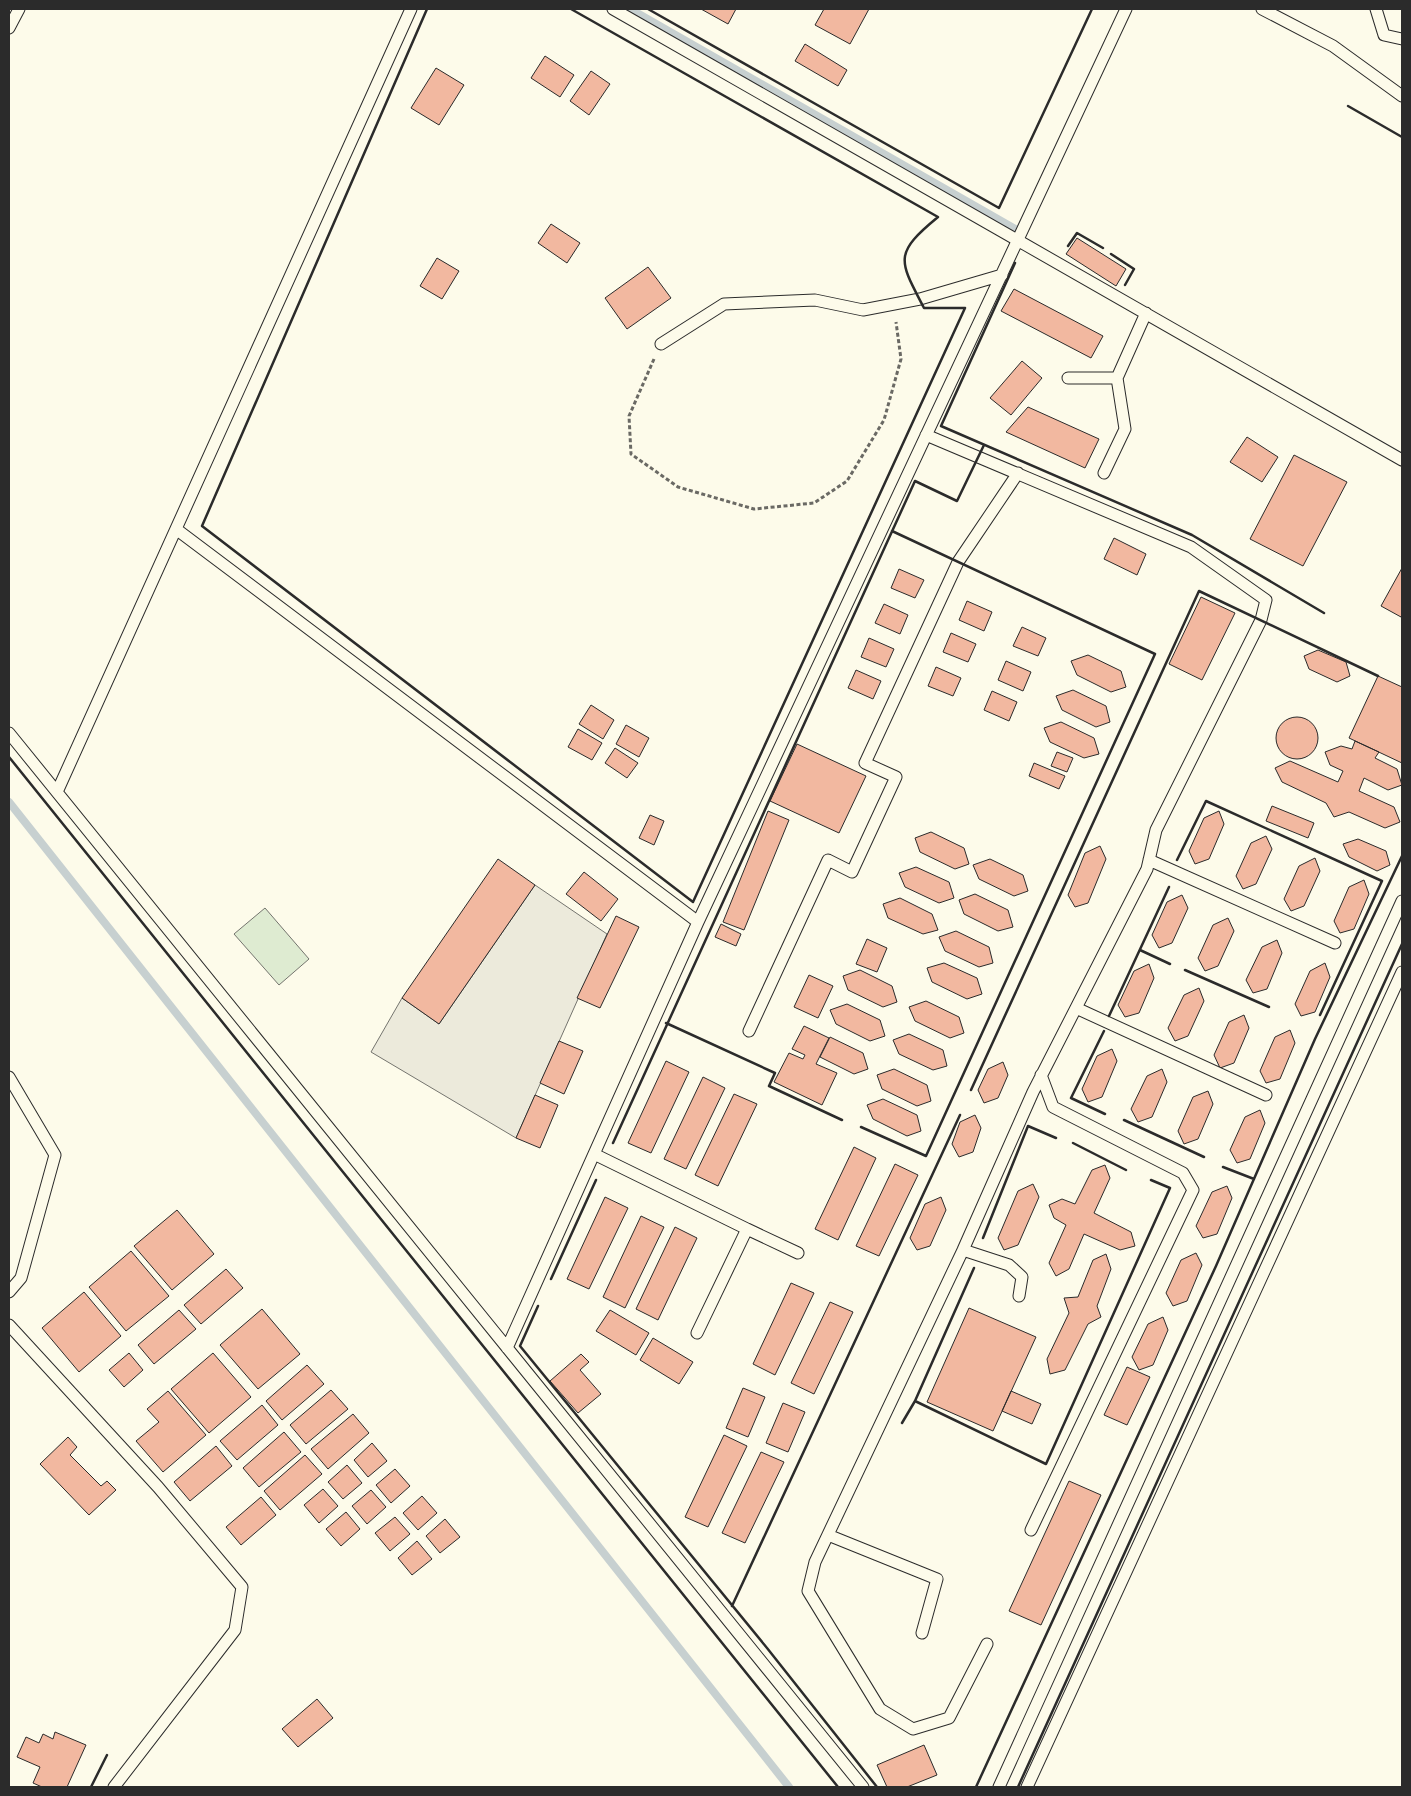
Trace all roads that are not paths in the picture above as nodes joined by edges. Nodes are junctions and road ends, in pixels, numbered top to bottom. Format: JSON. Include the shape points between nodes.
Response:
{"nodes":[{"id":1,"x":19,"y":9,"type":"edge"},
{"id":2,"x":411,"y":9,"type":"edge"},
{"id":3,"x":613,"y":9,"type":"edge"},
{"id":4,"x":1126,"y":9,"type":"edge"},
{"id":5,"x":1262,"y":9,"type":"edge"},
{"id":6,"x":1376,"y":9,"type":"edge"},
{"id":7,"x":9,"y":28,"type":"edge"},
{"id":8,"x":1402,"y":39,"type":"edge"},
{"id":9,"x":1402,"y":96,"type":"edge"},
{"id":10,"x":1018,"y":240,"type":"junction"},
{"id":11,"x":1002,"y":275,"type":"junction"},
{"id":12,"x":1146,"y":313,"type":"junction"},
{"id":13,"x":661,"y":344,"type":"road end"},
{"id":14,"x":1068,"y":378,"type":"dead end"},
{"id":15,"x":1117,"y":378,"type":"junction"},
{"id":16,"x":926,"y":435,"type":"junction"},
{"id":17,"x":1402,"y":460,"type":"edge"},
{"id":18,"x":1018,"y":473,"type":"junction"},
{"id":19,"x":1104,"y":474,"type":"dead end"},
{"id":20,"x":176,"y":529,"type":"junction"},
{"id":21,"x":9,"y":733,"type":"edge"},
{"id":22,"x":57,"y":792,"type":"junction"},
{"id":23,"x":1149,"y":860,"type":"junction"},
{"id":24,"x":1402,"y":900,"type":"edge"},
{"id":25,"x":698,"y":922,"type":"junction"},
{"id":26,"x":1335,"y":943,"type":"dead end"},
{"id":27,"x":1402,"y":972,"type":"edge"},
{"id":28,"x":1076,"y":1008,"type":"junction"},
{"id":29,"x":749,"y":1031,"type":"dead end"},
{"id":30,"x":1041,"y":1075,"type":"junction"},
{"id":31,"x":9,"y":1077,"type":"edge"},
{"id":32,"x":1266,"y":1095,"type":"dead end"},
{"id":33,"x":594,"y":1154,"type":"junction"},
{"id":34,"x":747,"y":1229,"type":"junction"},
{"id":35,"x":963,"y":1250,"type":"junction"},
{"id":36,"x":798,"y":1253,"type":"dead end"},
{"id":37,"x":9,"y":1292,"type":"edge"},
{"id":38,"x":1019,"y":1296,"type":"dead end"},
{"id":39,"x":9,"y":1325,"type":"edge"},
{"id":40,"x":697,"y":1333,"type":"dead end"},
{"id":41,"x":507,"y":1348,"type":"junction"},
{"id":42,"x":1031,"y":1530,"type":"dead end"},
{"id":43,"x":828,"y":1535,"type":"junction"},
{"id":44,"x":922,"y":1633,"type":"dead end"},
{"id":45,"x":987,"y":1644,"type":"dead end"},
{"id":46,"x":114,"y":1787,"type":"edge"},
{"id":47,"x":863,"y":1787,"type":"edge"},
{"id":48,"x":998,"y":1787,"type":"edge"},
{"id":49,"x":1027,"y":1787,"type":"edge"}],
"edges":[{"from":1,"to":7,"type":"lane"},
{"from":2,"to":20,"type":"lane"},
{"from":3,"to":10,"type":"lane"},
{"from":4,"to":10,"type":"lane"},
{"from":5,"to":9,"type":"lane","via":[[1333,46]]},
{"from":6,"to":8,"type":"lane","via":[[1384,35]]},
{"from":10,"to":11,"type":"lane"},
{"from":10,"to":12,"type":"lane"},
{"from":11,"to":13,"type":"lane","via":[[920,299],[863,310],[815,300],[724,304]]},
{"from":11,"to":16,"type":"lane"},
{"from":12,"to":15,"type":"lane"},
{"from":12,"to":17,"type":"lane"},
{"from":14,"to":15,"type":"lane"},
{"from":15,"to":19,"type":"lane","via":[[1125,429]]},
{"from":16,"to":18,"type":"lane"},
{"from":16,"to":25,"type":"lane"},
{"from":18,"to":23,"type":"lane","via":[[1191,547],[1266,600],[1261,620],[1156,830]]},
{"from":18,"to":29,"type":"lane","via":[[958,562],[865,763],[896,777],[852,872],[828,860]]},
{"from":20,"to":22,"type":"lane"},
{"from":20,"to":25,"type":"lane"},
{"from":21,"to":22,"type":"lane"},
{"from":22,"to":41,"type":"lane"},
{"from":23,"to":26,"type":"lane"},
{"from":23,"to":28,"type":"lane"},
{"from":24,"to":48,"type":"lane"},
{"from":25,"to":33,"type":"lane"},
{"from":27,"to":49,"type":"lane"},
{"from":28,"to":30,"type":"lane"},
{"from":28,"to":32,"type":"lane"},
{"from":30,"to":35,"type":"lane"},
{"from":30,"to":42,"type":"lane","via":[[1053,1107],[1183,1172],[1193,1190]]},
{"from":31,"to":37,"type":"lane","via":[[55,1155],[21,1278]]},
{"from":33,"to":34,"type":"lane"},
{"from":33,"to":41,"type":"lane"},
{"from":34,"to":36,"type":"lane"},
{"from":34,"to":40,"type":"lane"},
{"from":35,"to":38,"type":"lane","via":[[1009,1265],[1022,1276]]},
{"from":35,"to":43,"type":"lane"},
{"from":39,"to":46,"type":"lane","via":[[158,1487],[242,1587],[235,1630]]},
{"from":41,"to":47,"type":"lane"},
{"from":43,"to":44,"type":"lane","via":[[937,1579]]},
{"from":43,"to":45,"type":"lane","via":[[808,1591],[880,1709],[913,1730],[948,1718]]}]}
